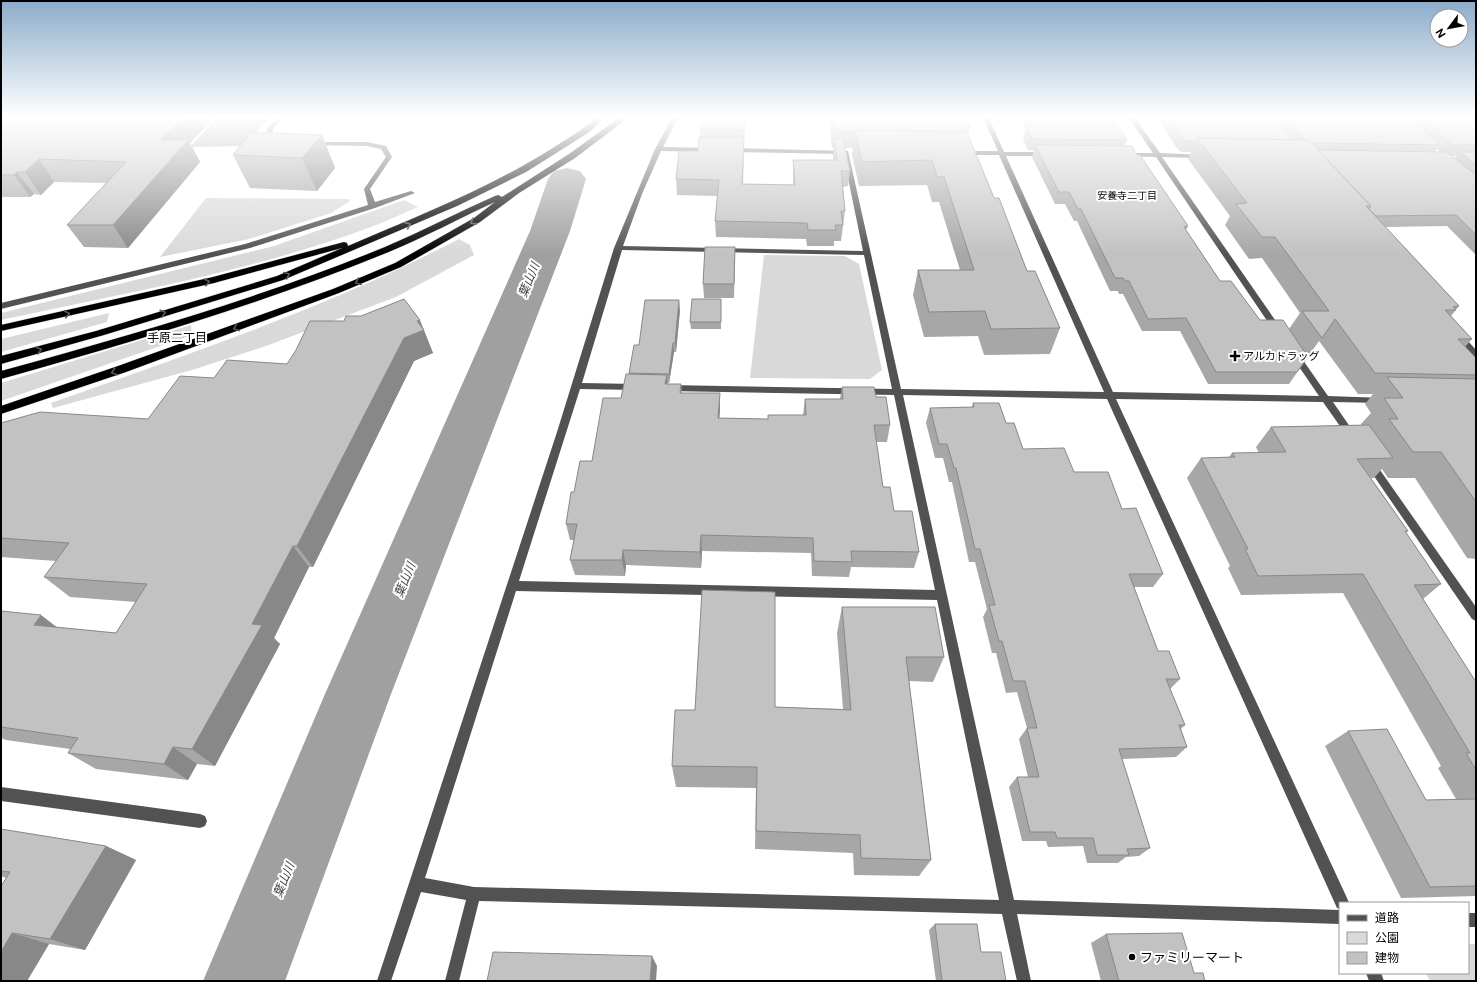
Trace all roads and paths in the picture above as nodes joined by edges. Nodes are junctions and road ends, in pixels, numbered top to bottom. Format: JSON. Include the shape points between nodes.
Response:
{"nodes":[{"id":1,"x":384,"y":164,"type":"edge"},
{"id":2,"x":533,"y":164,"type":"edge"},
{"id":3,"x":559,"y":164,"type":"edge"},
{"id":4,"x":651,"y":164,"type":"edge"},
{"id":5,"x":852,"y":164,"type":"edge"},
{"id":6,"x":1006,"y":164,"type":"edge"},
{"id":7,"x":1164,"y":164,"type":"edge"},
{"id":8,"x":516,"y":191,"type":"junction"},
{"id":9,"x":411,"y":193,"type":"dead end"},
{"id":10,"x":372,"y":206,"type":"junction"},
{"id":11,"x":392,"y":231,"type":"junction"},
{"id":12,"x":618,"y":248,"type":"junction"},
{"id":13,"x":868,"y":253,"type":"junction"},
{"id":14,"x":1,"y":306,"type":"edge"},
{"id":15,"x":1,"y":328,"type":"edge"},
{"id":16,"x":1455,"y":331,"type":"edge"},
{"id":17,"x":1476,"y":355,"type":"edge"},
{"id":18,"x":1,"y":360,"type":"edge"},
{"id":19,"x":1,"y":375,"type":"edge"},
{"id":20,"x":576,"y":386,"type":"junction"},
{"id":21,"x":647,"y":387,"type":"edge"},
{"id":22,"x":662,"y":388,"type":"edge"},
{"id":23,"x":898,"y":392,"type":"junction"},
{"id":24,"x":1110,"y":395,"type":"junction"},
{"id":25,"x":1326,"y":399,"type":"junction"},
{"id":26,"x":1389,"y":400,"type":"edge"},
{"id":27,"x":1,"y":410,"type":"edge"},
{"id":28,"x":1357,"y":444,"type":"edge"},
{"id":29,"x":1366,"y":457,"type":"edge"},
{"id":30,"x":512,"y":586,"type":"junction"},
{"id":31,"x":942,"y":595,"type":"junction"},
{"id":32,"x":1473,"y":606,"type":"edge"},
{"id":33,"x":1476,"y":616,"type":"edge"},
{"id":34,"x":1,"y":794,"type":"edge"},
{"id":35,"x":200,"y":821,"type":"dead end"},
{"id":36,"x":417,"y":884,"type":"junction"},
{"id":37,"x":474,"y":894,"type":"junction"},
{"id":38,"x":1342,"y":902,"type":"edge"},
{"id":39,"x":1009,"y":907,"type":"junction"},
{"id":40,"x":1339,"y":917,"type":"edge"},
{"id":41,"x":384,"y":981,"type":"edge"},
{"id":42,"x":452,"y":981,"type":"edge"},
{"id":43,"x":1024,"y":981,"type":"edge"}],
"edges":[{"from":1,"to":10,"type":"street","via":[[367,190]]},
{"from":11,"to":2,"type":"highway","one_way":true,"via":[[454,204]]},
{"from":3,"to":8,"type":"highway"},
{"from":4,"to":12,"type":"street"},
{"from":5,"to":13,"type":"street"},
{"from":6,"to":24,"type":"street"},
{"from":7,"to":25,"type":"street"},
{"from":8,"to":19,"type":"highway","via":[[388,248],[278,290],[105,346]]},
{"from":8,"to":27,"type":"highway","one_way":true,"via":[[477,220],[398,265],[336,291],[137,364]]},
{"from":9,"to":10,"type":"street"},
{"from":10,"to":14,"type":"street","via":[[247,246]]},
{"from":15,"to":11,"type":"highway","one_way":true,"via":[[214,280]]},
{"from":18,"to":11,"type":"highway","one_way":true,"via":[[100,333],[280,278]]},
{"from":12,"to":13,"type":"street"},
{"from":12,"to":20,"type":"street"},
{"from":13,"to":23,"type":"street"},
{"from":16,"to":17,"type":"street"},
{"from":20,"to":21,"type":"street"},
{"from":20,"to":30,"type":"street"},
{"from":22,"to":23,"type":"street"},
{"from":23,"to":24,"type":"street"},
{"from":23,"to":31,"type":"street"},
{"from":24,"to":25,"type":"street"},
{"from":24,"to":38,"type":"street"},
{"from":25,"to":26,"type":"street"},
{"from":25,"to":28,"type":"street"},
{"from":29,"to":32,"type":"street"},
{"from":30,"to":31,"type":"street"},
{"from":30,"to":36,"type":"street"},
{"from":31,"to":39,"type":"street"},
{"from":32,"to":33,"type":"street"},
{"from":34,"to":35,"type":"street"},
{"from":36,"to":37,"type":"street"},
{"from":36,"to":41,"type":"street"},
{"from":37,"to":39,"type":"street"},
{"from":37,"to":42,"type":"street"},
{"from":39,"to":40,"type":"street"},
{"from":39,"to":43,"type":"street"}]}
